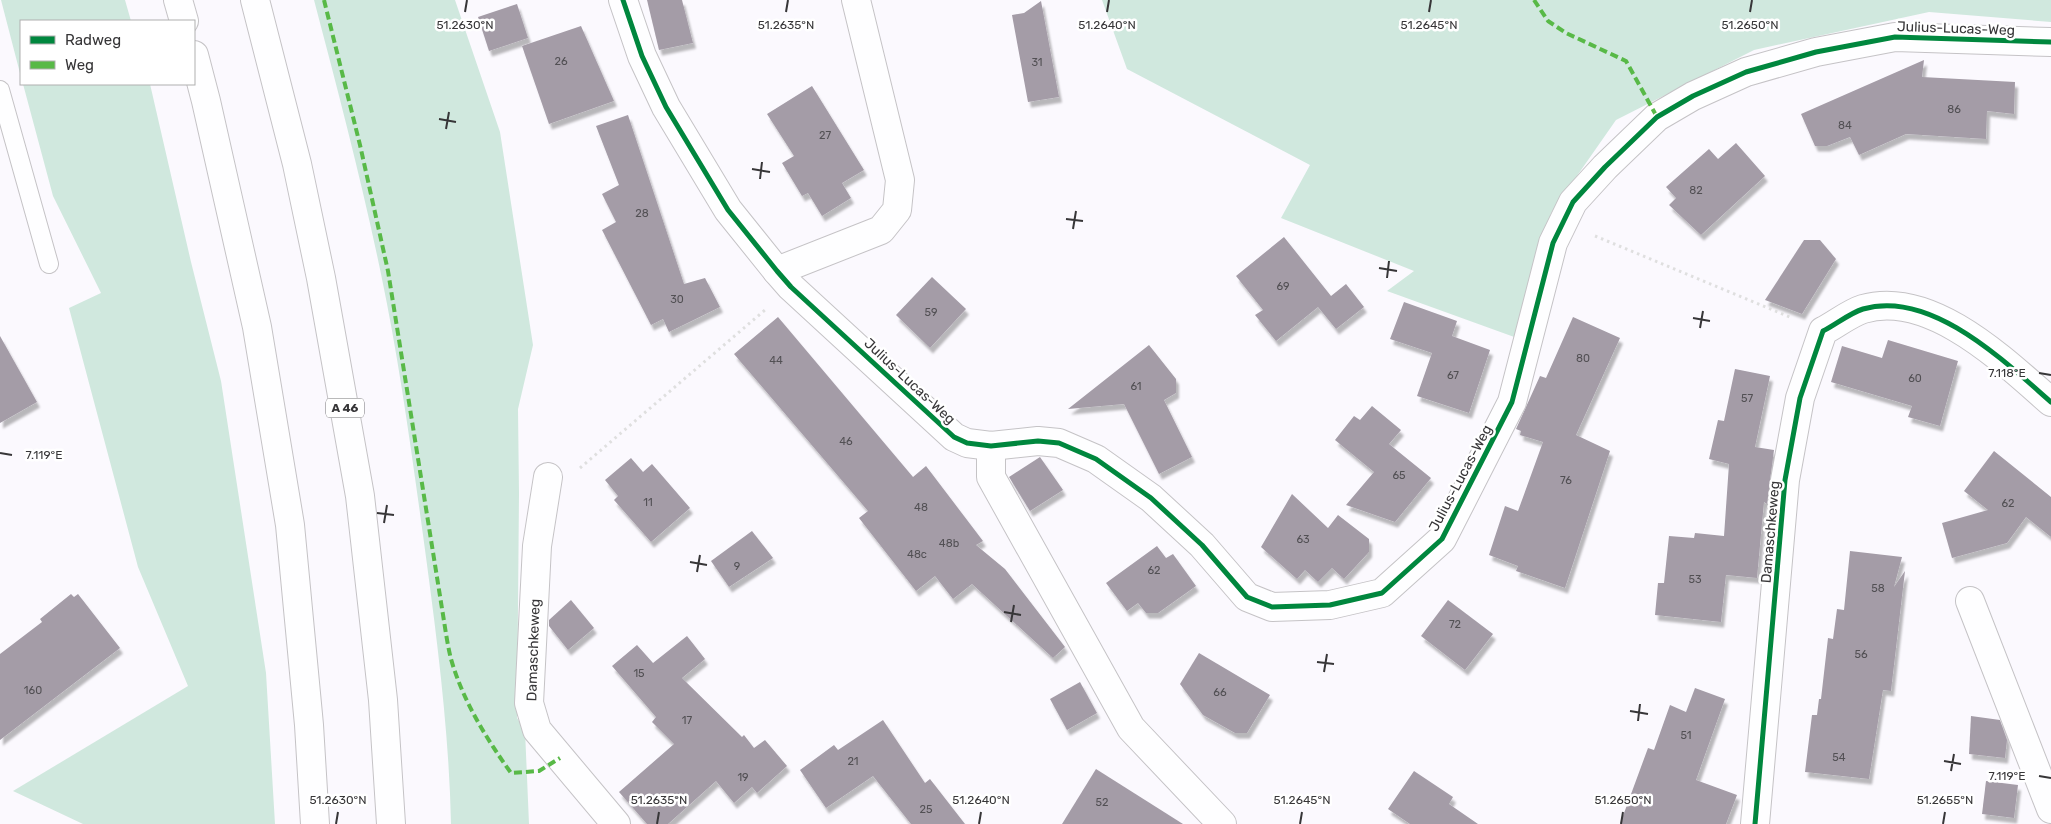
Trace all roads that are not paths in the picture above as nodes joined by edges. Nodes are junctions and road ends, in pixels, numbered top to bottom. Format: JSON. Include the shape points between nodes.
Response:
{"nodes":[{"id":1,"x":178,"y":0,"type":"edge"},
{"id":2,"x":254,"y":0,"type":"edge"},
{"id":3,"x":623,"y":0,"type":"edge"},
{"id":4,"x":856,"y":0,"type":"edge"},
{"id":5,"x":184,"y":20,"type":"edge"},
{"id":6,"x":2051,"y":42,"type":"edge"},
{"id":7,"x":195,"y":59,"type":"edge"},
{"id":8,"x":0,"y":90,"type":"edge"},
{"id":9,"x":49,"y":264,"type":"dead end"},
{"id":10,"x":784,"y":279,"type":"junction"},
{"id":11,"x":2051,"y":402,"type":"edge"},
{"id":12,"x":990,"y":446,"type":"junction"},
{"id":13,"x":548,"y":477,"type":"dead end"},
{"id":14,"x":1970,"y":601,"type":"dead end"},
{"id":15,"x":2051,"y":809,"type":"edge"},
{"id":16,"x":315,"y":824,"type":"edge"},
{"id":17,"x":391,"y":824,"type":"edge"},
{"id":18,"x":616,"y":824,"type":"edge"},
{"id":19,"x":1222,"y":824,"type":"edge"},
{"id":20,"x":1755,"y":824,"type":"edge"}],
"edges":[{"from":1,"to":5,"type":"main road"},
{"from":2,"to":17,"type":"main road","number":"A 46","via":[[298,164],[360,496],[383,700]]},
{"from":3,"to":10,"type":"main road","name":"Julius-Lucas-Weg","via":[[642,56],[666,107],[728,210]]},
{"from":4,"to":10,"type":"main road","via":[[900,180],[897,210],[881,230]]},
{"from":6,"to":12,"type":"main road","name":"Julius-Lucas-Weg","via":[[1895,37],[1816,52],[1746,72],[1657,117],[1605,166],[1573,202],[1553,243],[1512,402],[1442,539],[1382,593],[1330,605],[1272,607],[1247,597],[1202,545],[1151,498],[1096,458],[1059,443],[1038,441]]},
{"from":7,"to":16,"type":"main road","via":[[257,327],[290,525]]},
{"from":8,"to":9,"type":"lane"},
{"from":10,"to":12,"type":"main road","name":"Julius-Lucas-Weg","via":[[954,437],[967,443]]},
{"from":11,"to":20,"type":"main road","name":"Damaschkeweg","via":[[1988,347],[1948,323],[1914,310],[1886,305],[1862,309],[1823,331],[1800,398],[1785,480]]},
{"from":12,"to":19,"type":"main road","via":[[991,477],[1131,728]]},
{"from":13,"to":18,"type":"main road","name":"Damaschkeweg","via":[[537,546],[529,703],[537,730]]},
{"from":14,"to":15,"type":"main road"}]}
